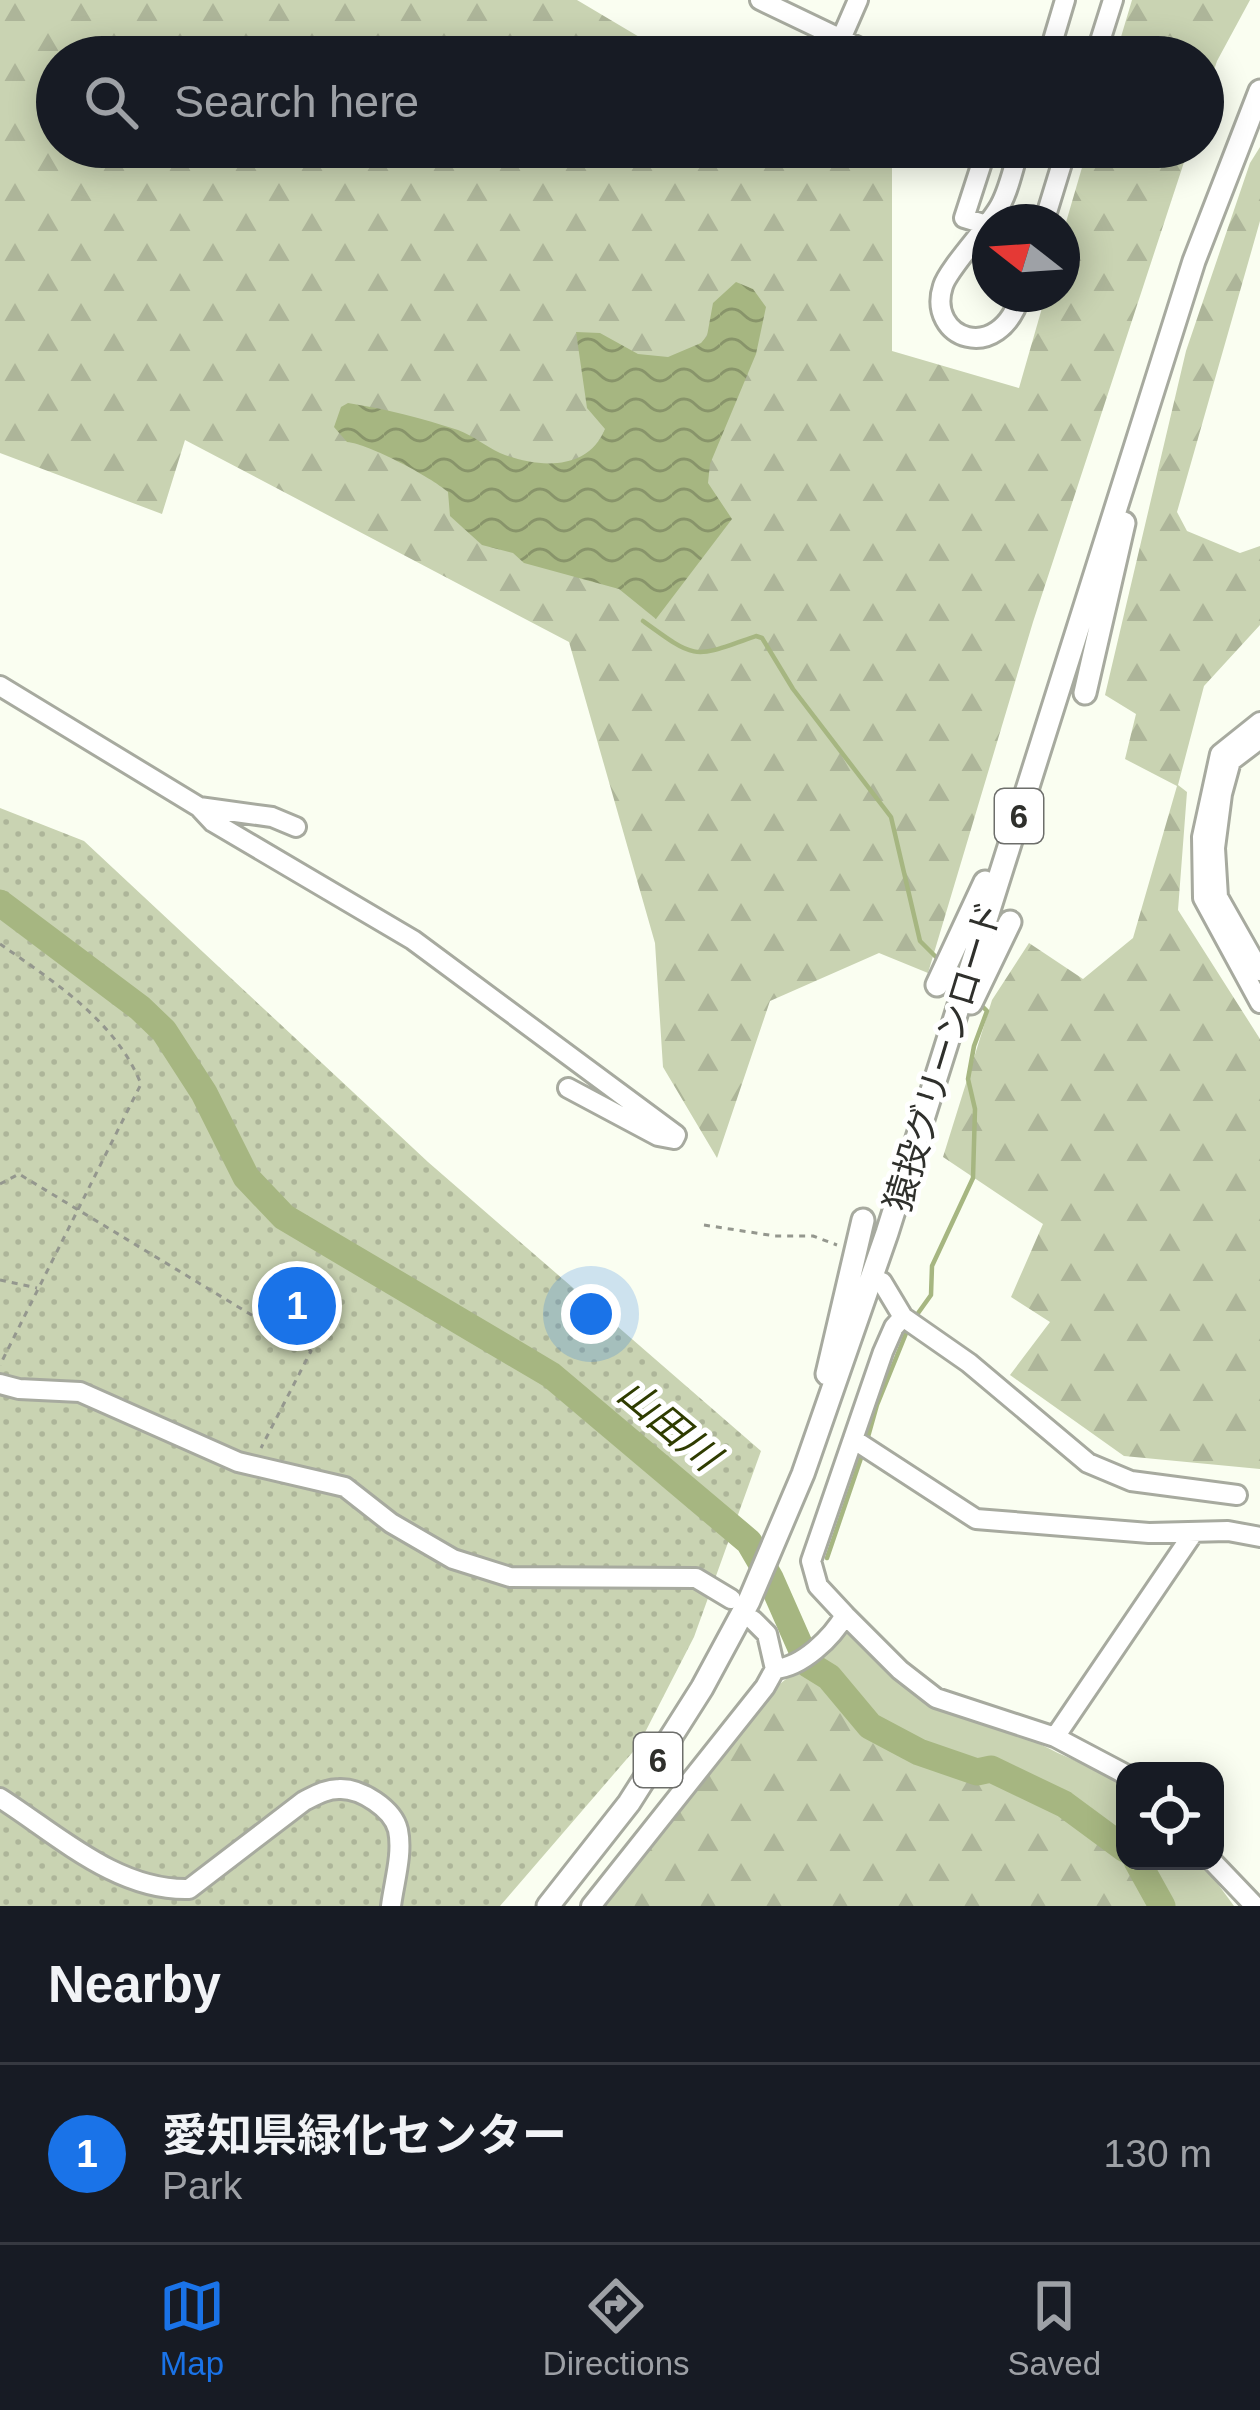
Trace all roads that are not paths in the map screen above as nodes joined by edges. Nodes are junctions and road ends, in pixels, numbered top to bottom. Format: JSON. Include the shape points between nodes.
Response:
{"nodes":[{"id":1,"x":760,"y":0,"type":"edge"},
{"id":2,"x":858,"y":0,"type":"edge"},
{"id":3,"x":1065,"y":0,"type":"edge"},
{"id":4,"x":1112,"y":0,"type":"edge"},
{"id":5,"x":837,"y":36,"type":"edge"},
{"id":6,"x":842,"y":36,"type":"edge"},
{"id":7,"x":1054,"y":36,"type":"edge"},
{"id":8,"x":1101,"y":36,"type":"edge"},
{"id":9,"x":1260,"y":91,"type":"edge"},
{"id":10,"x":980,"y":168,"type":"edge"},
{"id":11,"x":1013,"y":168,"type":"edge"},
{"id":12,"x":1061,"y":168,"type":"edge"},
{"id":13,"x":1001,"y":204,"type":"edge"},
{"id":14,"x":1050,"y":204,"type":"edge"},
{"id":15,"x":972,"y":220,"type":"edge"},
{"id":16,"x":972,"y":245,"type":"edge"},
{"id":17,"x":1016,"y":312,"type":"edge"},
{"id":18,"x":1145,"y":417,"type":"junction"},
{"id":19,"x":1089,"y":593,"type":"junction"},
{"id":20,"x":0,"y":686,"type":"edge"},
{"id":21,"x":1085,"y":694,"type":"dead end"},
{"id":22,"x":1260,"y":722,"type":"edge"},
{"id":23,"x":1260,"y":739,"type":"edge"},
{"id":24,"x":199,"y":806,"type":"junction"},
{"id":25,"x":296,"y":827,"type":"dead end"},
{"id":26,"x":1010,"y":922,"type":"dead end"},
{"id":27,"x":1260,"y":970,"type":"edge"},
{"id":28,"x":937,"y":985,"type":"dead end"},
{"id":29,"x":1260,"y":1003,"type":"edge"},
{"id":30,"x":568,"y":1088,"type":"dead end"},
{"id":31,"x":863,"y":1220,"type":"dead end"},
{"id":32,"x":887,"y":1233,"type":"junction"},
{"id":33,"x":882,"y":1282,"type":"dead end"},
{"id":34,"x":904,"y":1317,"type":"junction"},
{"id":35,"x":0,"y":1384,"type":"edge"},
{"id":36,"x":854,"y":1439,"type":"junction"},
{"id":37,"x":803,"y":1474,"type":"junction"},
{"id":38,"x":1237,"y":1496,"type":"dead end"},
{"id":39,"x":1194,"y":1532,"type":"junction"},
{"id":40,"x":1260,"y":1537,"type":"edge"},
{"id":41,"x":744,"y":1606,"type":"junction"},
{"id":42,"x":844,"y":1615,"type":"junction"},
{"id":43,"x":784,"y":1667,"type":"junction"},
{"id":44,"x":1055,"y":1737,"type":"junction"},
{"id":45,"x":1116,"y":1769,"type":"edge"},
{"id":46,"x":0,"y":1798,"type":"edge"},
{"id":47,"x":1221,"y":1870,"type":"edge"},
{"id":48,"x":391,"y":1906,"type":"edge"},
{"id":49,"x":548,"y":1906,"type":"edge"},
{"id":50,"x":591,"y":1906,"type":"edge"},
{"id":51,"x":1255,"y":1906,"type":"edge"}],
"edges":[{"from":1,"to":5,"type":"street"},
{"from":2,"to":6,"type":"street"},
{"from":3,"to":7,"type":"street"},
{"from":4,"to":8,"type":"street"},
{"from":9,"to":18,"type":"main road","name":"猿投グリーンロード","number":"6","via":[[1219,189]]},
{"from":10,"to":15,"type":"street","via":[[964,218]]},
{"from":11,"to":13,"type":"street"},
{"from":12,"to":14,"type":"street"},
{"from":16,"to":17,"type":"street","via":[[943,284],[950,327],[987,338]]},
{"from":18,"to":19,"type":"main road","name":"猿投グリーンロード","number":"6"},
{"from":18,"to":21,"type":"main road"},
{"from":19,"to":28,"type":"main road","via":[[980,895]]},
{"from":19,"to":32,"type":"main road","name":"猿投グリーンロード","number":"6"},
{"from":20,"to":24,"type":"street"},
{"from":22,"to":29,"type":"street","via":[[1220,754],[1202,857],[1203,898]]},
{"from":23,"to":27,"type":"street","via":[[1231,761],[1216,848],[1218,897]]},
{"from":24,"to":25,"type":"street"},
{"from":24,"to":30,"type":"street","via":[[213,822],[413,940],[676,1135],[658,1136]]},
{"from":26,"to":32,"type":"main road","via":[[967,1014]]},
{"from":31,"to":37,"type":"main road"},
{"from":32,"to":37,"type":"main road","name":"猿投グリーンロード","number":"6"},
{"from":33,"to":34,"type":"street"},
{"from":34,"to":36,"type":"street","via":[[883,1352]]},
{"from":34,"to":38,"type":"street","via":[[1088,1462],[1131,1481]]},
{"from":35,"to":41,"type":"street","via":[[80,1392],[252,1466],[345,1487],[453,1559],[510,1577],[695,1578]]},
{"from":36,"to":39,"type":"street","via":[[976,1520]]},
{"from":36,"to":42,"type":"street","via":[[811,1562],[818,1586]]},
{"from":37,"to":41,"type":"main road","name":"猿投グリーンロード","number":"6"},
{"from":39,"to":40,"type":"street"},
{"from":39,"to":44,"type":"street"},
{"from":41,"to":43,"type":"street"},
{"from":41,"to":49,"type":"main road","name":"猿投グリーンロード","number":"6","via":[[666,1749]]},
{"from":42,"to":43,"type":"street","via":[[826,1640]]},
{"from":42,"to":44,"type":"street","via":[[936,1698]]},
{"from":43,"to":50,"type":"street"},
{"from":44,"to":45,"type":"street"},
{"from":46,"to":48,"type":"street","via":[[125,1879],[168,1890],[189,1889],[304,1802],[344,1788],[384,1809],[397,1826]]},
{"from":47,"to":51,"type":"street"}]}
